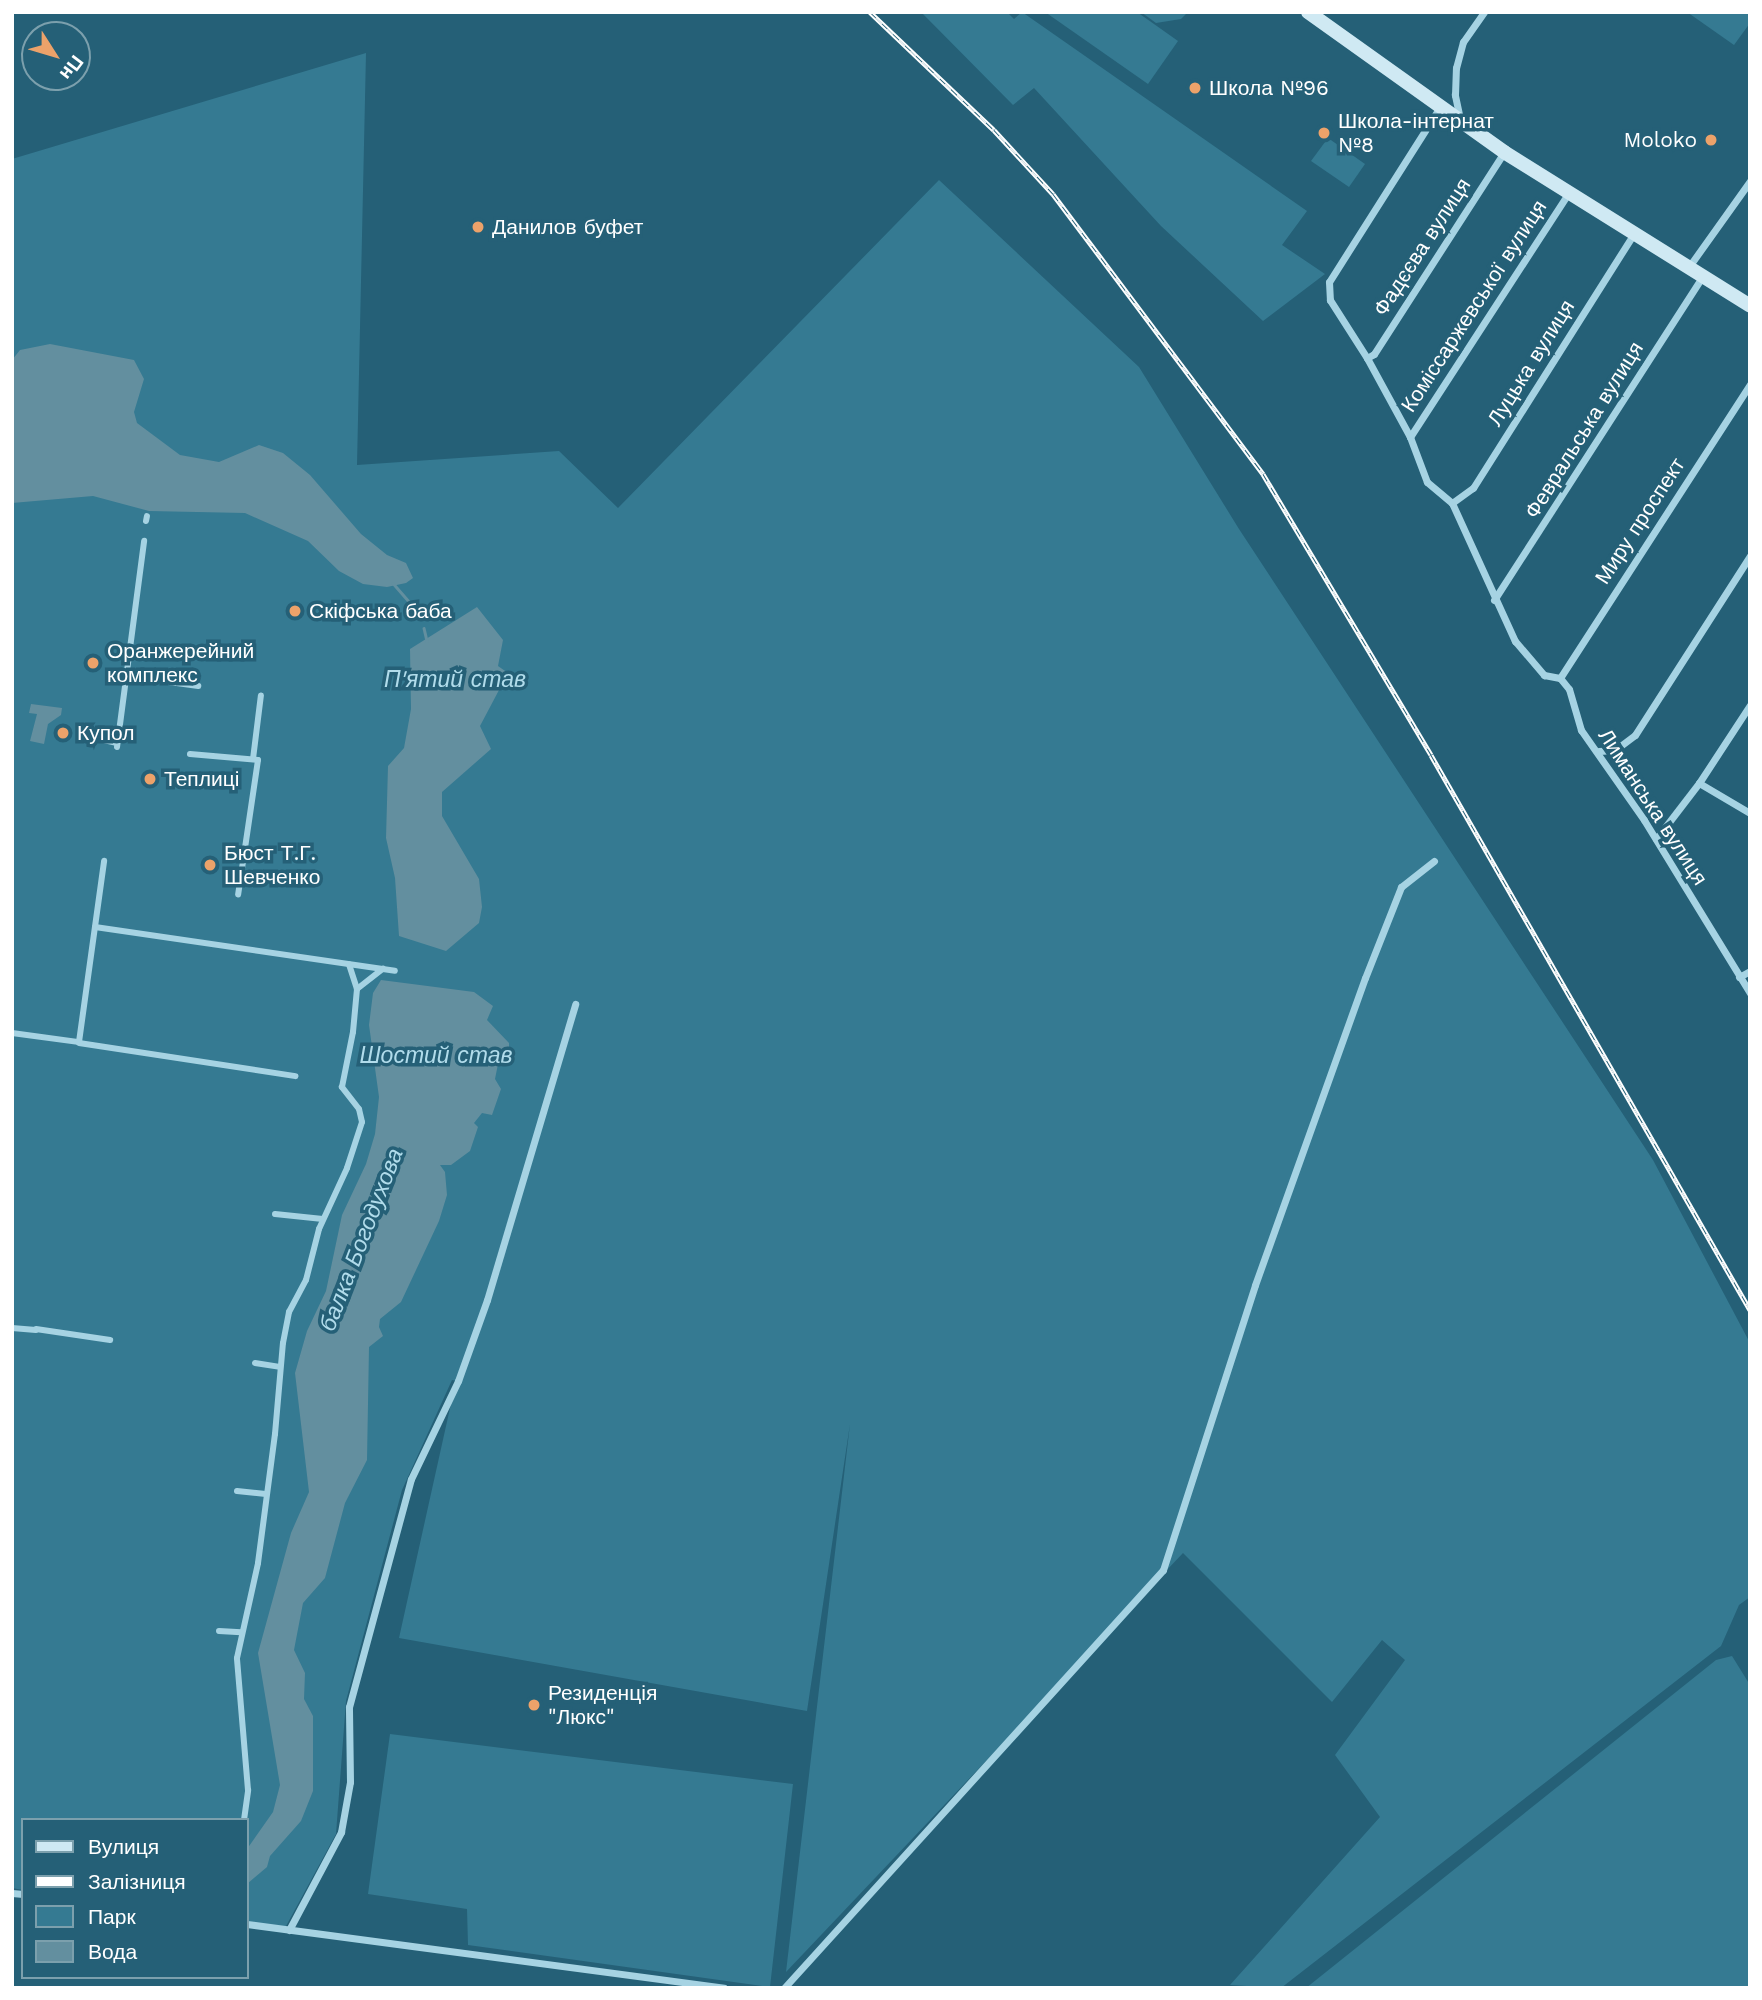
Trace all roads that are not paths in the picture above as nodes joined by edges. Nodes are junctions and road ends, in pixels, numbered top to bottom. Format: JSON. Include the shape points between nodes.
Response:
{"nodes":[{"id":1,"x":1308,"y":12,"type":"edge"},
{"id":2,"x":1485,"y":12,"type":"edge"},
{"id":3,"x":1440,"y":107,"type":"junction"},
{"id":4,"x":1460,"y":121,"type":"junction"},
{"id":5,"x":1504,"y":152,"type":"junction"},
{"id":6,"x":1750,"y":181,"type":"edge"},
{"id":7,"x":1568,"y":194,"type":"junction"},
{"id":8,"x":1633,"y":234,"type":"junction"},
{"id":9,"x":1687,"y":268,"type":"junction"},
{"id":10,"x":1702,"y":277,"type":"junction"},
{"id":11,"x":1750,"y":306,"type":"edge"},
{"id":12,"x":1367,"y":358,"type":"junction"},
{"id":13,"x":1750,"y":384,"type":"edge"},
{"id":14,"x":1410,"y":437,"type":"junction"},
{"id":15,"x":1452,"y":503,"type":"junction"},
{"id":16,"x":142,"y":540,"type":"dead end"},
{"id":17,"x":1750,"y":556,"type":"edge"},
{"id":18,"x":1494,"y":600,"type":"junction"},
{"id":19,"x":126,"y":676,"type":"junction"},
{"id":20,"x":1560,"y":678,"type":"junction"},
{"id":21,"x":198,"y":686,"type":"dead end"},
{"id":22,"x":261,"y":695,"type":"dead end"},
{"id":23,"x":1750,"y":705,"type":"edge"},
{"id":24,"x":82,"y":736,"type":"dead end"},
{"id":25,"x":1599,"y":751,"type":"junction"},
{"id":26,"x":190,"y":754,"type":"dead end"},
{"id":27,"x":253,"y":760,"type":"junction"},
{"id":28,"x":1699,"y":783,"type":"junction"},
{"id":29,"x":1750,"y":813,"type":"edge"},
{"id":30,"x":1656,"y":839,"type":"junction"},
{"id":31,"x":104,"y":861,"type":"dead end"},
{"id":32,"x":1434,"y":861,"type":"dead end"},
{"id":33,"x":238,"y":895,"type":"dead end"},
{"id":34,"x":95,"y":927,"type":"junction"},
{"id":35,"x":349,"y":964,"type":"junction"},
{"id":36,"x":383,"y":969,"type":"junction"},
{"id":37,"x":395,"y":971,"type":"dead end"},
{"id":38,"x":1750,"y":971,"type":"edge"},
{"id":39,"x":1738,"y":977,"type":"junction"},
{"id":40,"x":357,"y":989,"type":"junction"},
{"id":41,"x":1750,"y":993,"type":"edge"},
{"id":42,"x":575,"y":1004,"type":"dead end"},
{"id":43,"x":12,"y":1033,"type":"edge"},
{"id":44,"x":79,"y":1043,"type":"dead end"},
{"id":45,"x":295,"y":1076,"type":"dead end"},
{"id":46,"x":275,"y":1214,"type":"dead end"},
{"id":47,"x":323,"y":1219,"type":"junction"},
{"id":48,"x":12,"y":1328,"type":"edge"},
{"id":49,"x":110,"y":1340,"type":"dead end"},
{"id":50,"x":255,"y":1363,"type":"dead end"},
{"id":51,"x":280,"y":1367,"type":"junction"},
{"id":52,"x":237,"y":1492,"type":"dead end"},
{"id":53,"x":265,"y":1494,"type":"junction"},
{"id":54,"x":219,"y":1630,"type":"dead end"},
{"id":55,"x":241,"y":1632,"type":"junction"},
{"id":56,"x":244,"y":1818,"type":"edge"},
{"id":57,"x":248,"y":1924,"type":"edge"},
{"id":58,"x":289,"y":1930,"type":"junction"},
{"id":59,"x":724,"y":1988,"type":"edge"},
{"id":60,"x":784,"y":1988,"type":"edge"}],
"edges":[{"from":1,"to":3,"type":"main road"},
{"from":2,"to":4,"type":"street","via":[[1463,42],[1456,68]]},
{"from":3,"to":4,"type":"main road"},
{"from":3,"to":12,"type":"street","via":[[1329,282],[1330,300]]},
{"from":4,"to":5,"type":"main road"},
{"from":5,"to":7,"type":"main road"},
{"from":5,"to":12,"type":"street","name":"Фадєєва вулиця","via":[[1374,354]]},
{"from":6,"to":9,"type":"street"},
{"from":7,"to":8,"type":"main road"},
{"from":7,"to":14,"type":"street","name":"Коміссаржевської вулиця"},
{"from":8,"to":9,"type":"main road"},
{"from":8,"to":15,"type":"street","name":"Луцька вулиця","via":[[1473,488]]},
{"from":9,"to":10,"type":"main road"},
{"from":10,"to":11,"type":"main road"},
{"from":10,"to":18,"type":"street","name":"Февральська вулиця"},
{"from":12,"to":14,"type":"street"},
{"from":13,"to":20,"type":"street","name":"Миру проспект"},
{"from":14,"to":15,"type":"street","via":[[1427,482]]},
{"from":15,"to":18,"type":"street"},
{"from":16,"to":19,"type":"street"},
{"from":17,"to":25,"type":"street","via":[[1634,735],[1615,750]]},
{"from":18,"to":20,"type":"street","via":[[1531,662],[1544,675]]},
{"from":19,"to":21,"type":"street"},
{"from":19,"to":24,"type":"street","via":[[117,745]]},
{"from":20,"to":25,"type":"street","name":"Лиманська вулиця","via":[[1569,689],[1581,730]]},
{"from":22,"to":27,"type":"street"},
{"from":23,"to":28,"type":"street"},
{"from":25,"to":30,"type":"street","name":"Лиманська вулиця"},
{"from":26,"to":27,"type":"street"},
{"from":27,"to":33,"type":"street","via":[[258,760]]},
{"from":28,"to":29,"type":"street"},
{"from":28,"to":30,"type":"street"},
{"from":30,"to":39,"type":"street","name":"Лиманська вулиця"},
{"from":31,"to":34,"type":"street"},
{"from":32,"to":60,"type":"street","via":[[1401,887],[1365,978],[1255,1285],[1163,1570]]},
{"from":34,"to":35,"type":"street"},
{"from":34,"to":43,"type":"street","via":[[79,1042]]},
{"from":35,"to":36,"type":"street"},
{"from":35,"to":40,"type":"street"},
{"from":36,"to":37,"type":"street"},
{"from":36,"to":40,"type":"street"},
{"from":38,"to":39,"type":"street"},
{"from":39,"to":41,"type":"street","name":"Лиманська вулиця"},
{"from":40,"to":47,"type":"street","via":[[342,1087],[359,1109],[362,1122]]},
{"from":42,"to":58,"type":"street","via":[[487,1300],[458,1381],[411,1479],[349,1707],[351,1782],[341,1832]]},
{"from":44,"to":45,"type":"street"},
{"from":46,"to":47,"type":"street"},
{"from":47,"to":51,"type":"street","via":[[306,1280],[289,1312]]},
{"from":48,"to":49,"type":"street"},
{"from":50,"to":51,"type":"street"},
{"from":51,"to":53,"type":"street"},
{"from":52,"to":53,"type":"street"},
{"from":53,"to":55,"type":"street","via":[[256,1573]]},
{"from":54,"to":55,"type":"street"},
{"from":55,"to":56,"type":"street","via":[[237,1679],[248,1790]]},
{"from":57,"to":58,"type":"street"},
{"from":58,"to":59,"type":"street"}]}
